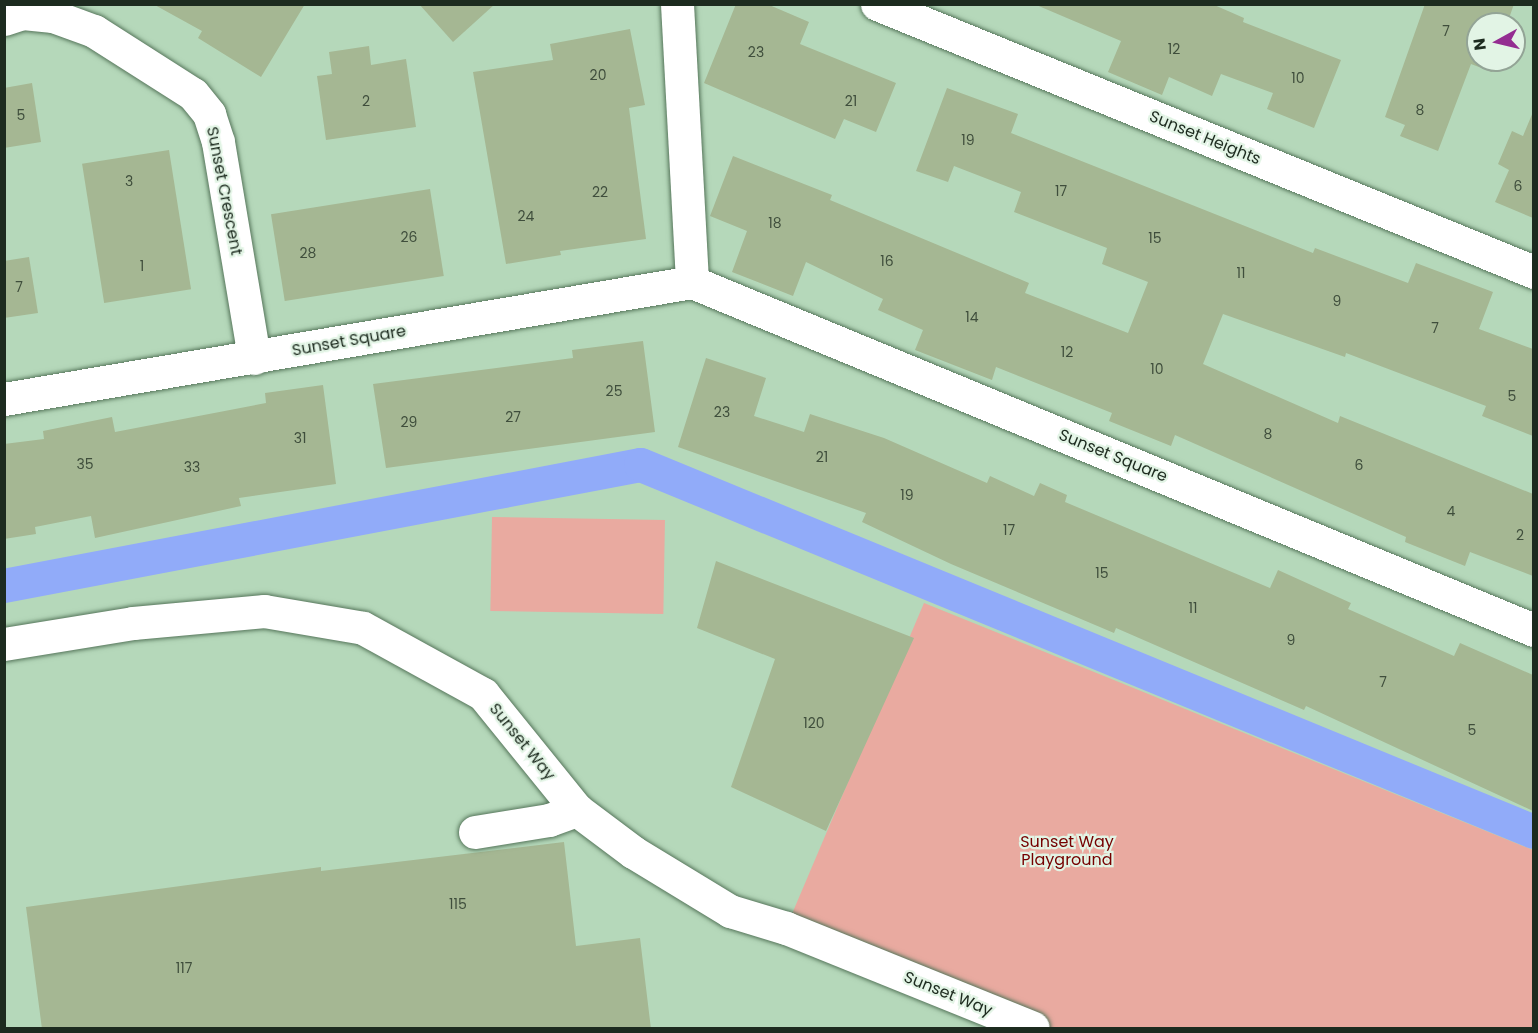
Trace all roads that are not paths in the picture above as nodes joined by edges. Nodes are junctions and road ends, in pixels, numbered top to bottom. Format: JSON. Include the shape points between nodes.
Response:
{"nodes":[{"id":1,"x":677,"y":4,"type":"edge"},
{"id":2,"x":877,"y":4,"type":"edge"},
{"id":3,"x":4,"y":19,"type":"edge"},
{"id":4,"x":1533,"y":272,"type":"edge"},
{"id":5,"x":692,"y":282,"type":"junction"},
{"id":6,"x":254,"y":358,"type":"junction"},
{"id":7,"x":4,"y":399,"type":"edge"},
{"id":8,"x":1533,"y":630,"type":"edge"},
{"id":9,"x":4,"y":644,"type":"edge"},
{"id":10,"x":578,"y":810,"type":"junction"},
{"id":11,"x":475,"y":832,"type":"dead end"},
{"id":12,"x":999,"y":1022,"type":"edge"},
{"id":13,"x":1033,"y":1029,"type":"edge"}],
"edges":[{"from":1,"to":5,"type":"street"},
{"from":2,"to":4,"type":"street","name":"Sunset Heights"},
{"from":3,"to":6,"type":"street","name":"Sunset Crescent","via":[[23,13],[53,16],[94,31],[193,94],[209,114],[218,142]]},
{"from":5,"to":6,"type":"street","name":"Sunset Square"},
{"from":5,"to":8,"type":"street","name":"Sunset Square"},
{"from":6,"to":7,"type":"street","name":"Sunset Square"},
{"from":9,"to":10,"type":"street","name":"Sunset Way","via":[[133,622],[264,611],[363,628],[483,694]]},
{"from":10,"to":11,"type":"street","via":[[549,820]]},
{"from":10,"to":12,"type":"street","name":"Sunset Way","via":[[633,852],[730,911],[786,928]]},
{"from":12,"to":13,"type":"street","name":"Sunset Way"}]}
